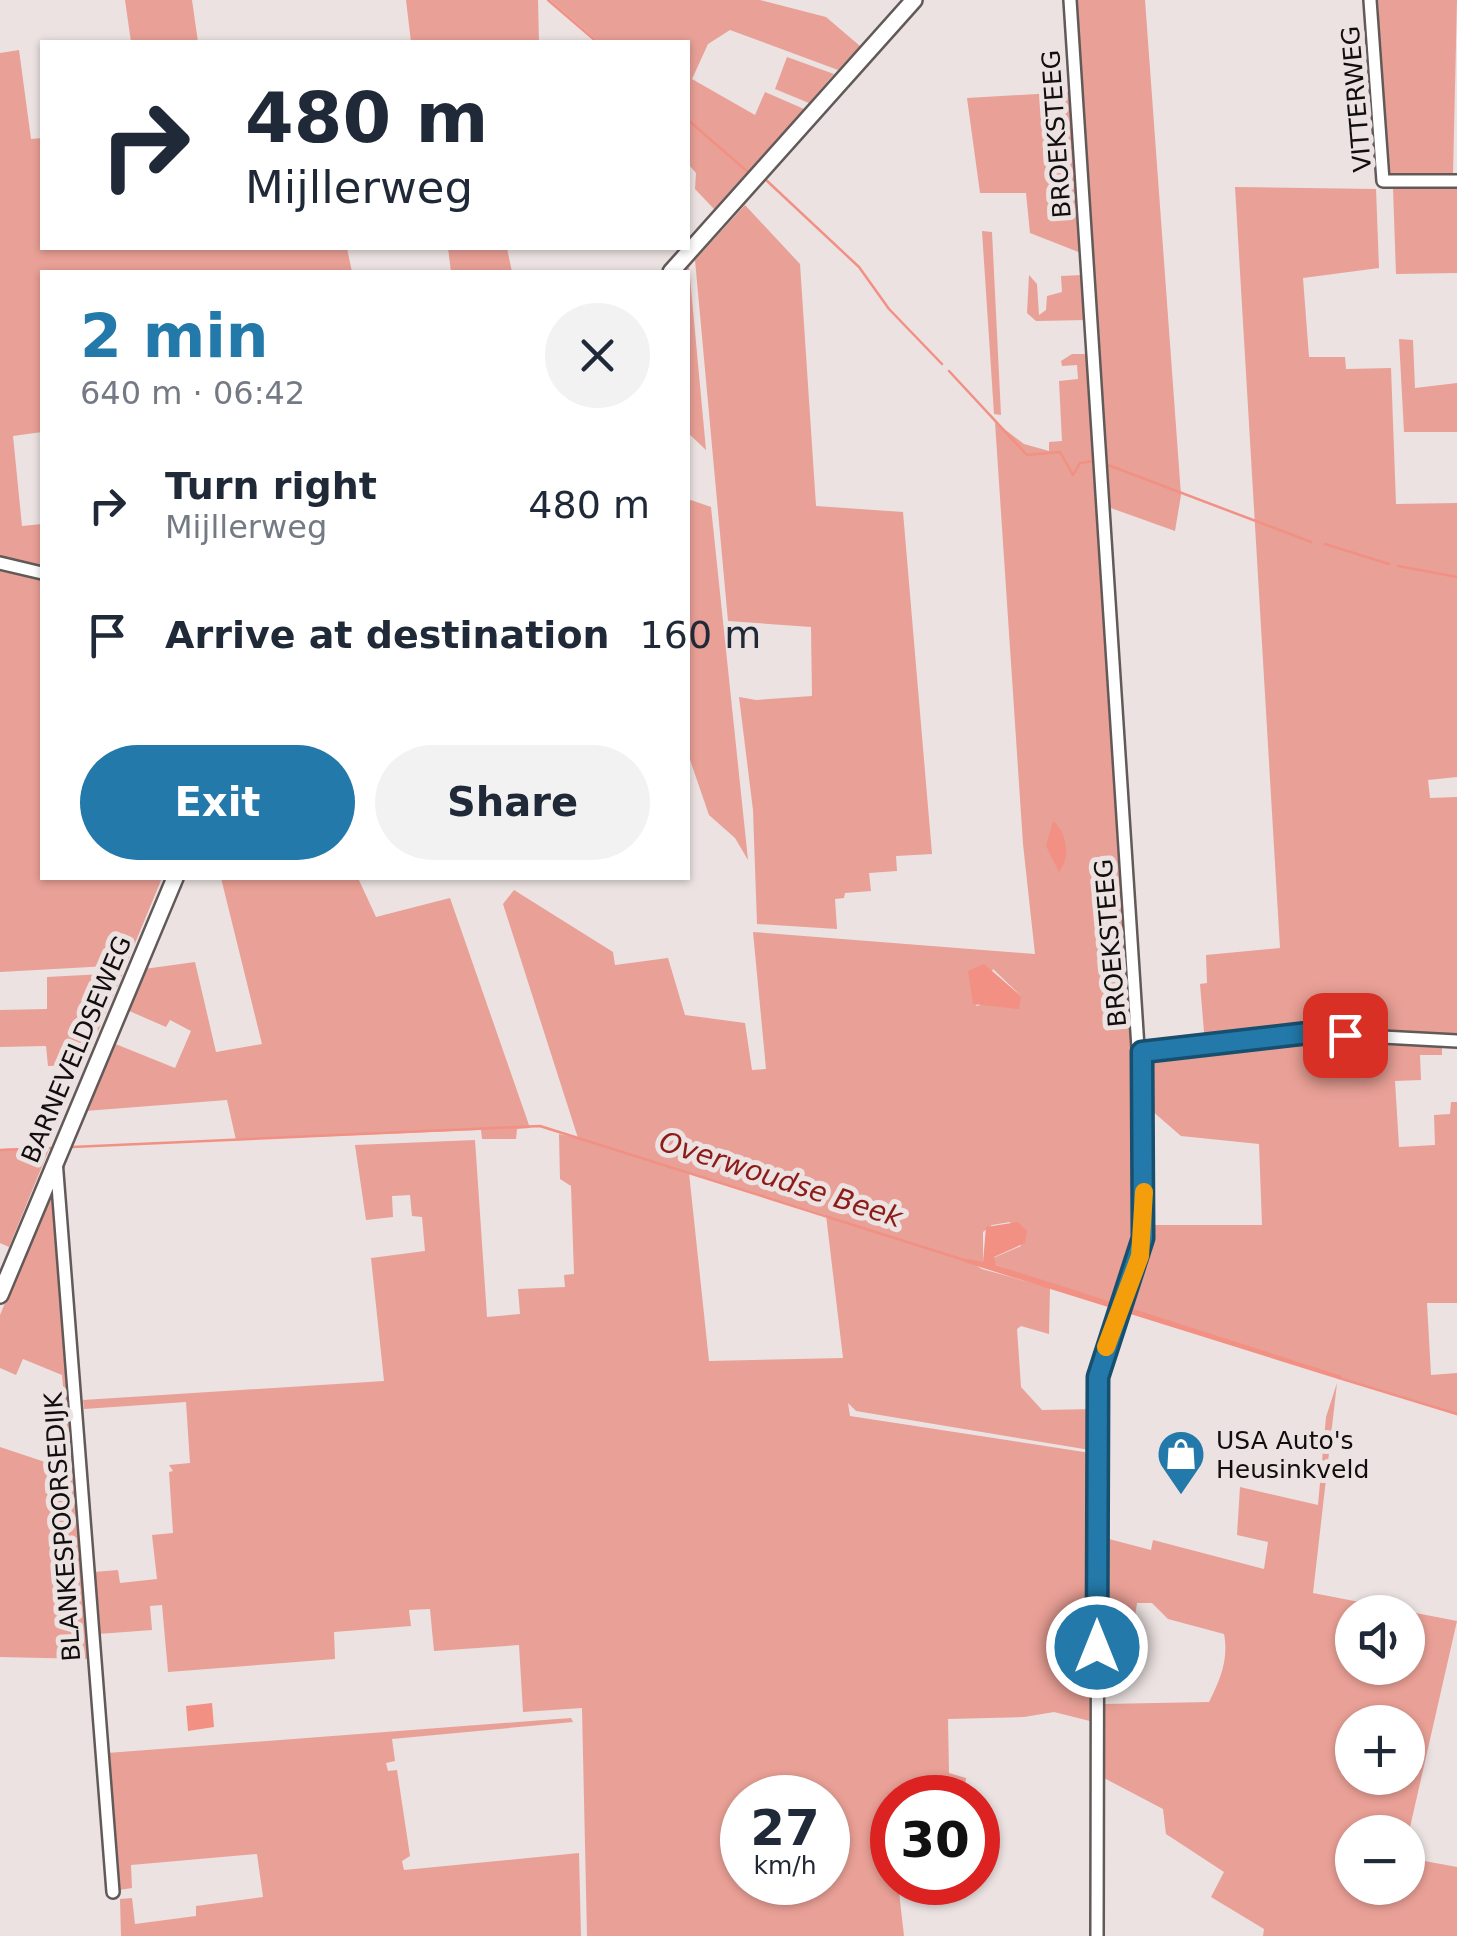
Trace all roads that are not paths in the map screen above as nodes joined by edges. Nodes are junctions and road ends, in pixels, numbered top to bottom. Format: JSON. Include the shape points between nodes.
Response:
{"nodes":[{"id":1,"x":914,"y":0,"type":"edge"},
{"id":2,"x":1070,"y":0,"type":"edge"},
{"id":3,"x":1370,"y":0,"type":"edge"},
{"id":4,"x":1457,"y":181,"type":"edge"},
{"id":5,"x":673,"y":270,"type":"edge"},
{"id":6,"x":0,"y":564,"type":"edge"},
{"id":7,"x":40,"y":572,"type":"edge"},
{"id":8,"x":174,"y":880,"type":"edge"},
{"id":9,"x":1457,"y":1041,"type":"edge"},
{"id":10,"x":1142,"y":1052,"type":"junction"},
{"id":11,"x":56,"y":1160,"type":"junction"},
{"id":12,"x":0,"y":1295,"type":"edge"},
{"id":13,"x":113,"y":1892,"type":"dead end"},
{"id":14,"x":1097,"y":1936,"type":"edge"}],
"edges":[{"from":1,"to":5,"type":"main road"},
{"from":2,"to":10,"type":"street","name":"BROEKSTEEG"},
{"from":3,"to":4,"type":"street","name":"VITTERWEG","via":[[1380,173],[1394,184]]},
{"from":6,"to":7,"type":"street"},
{"from":8,"to":11,"type":"main road","name":"BARNEVELDSEWEG"},
{"from":9,"to":10,"type":"street","via":[[1308,1033]]},
{"from":10,"to":14,"type":"street","name":"BROEKSTEEG","via":[[1143,1238],[1098,1377]]},
{"from":11,"to":12,"type":"main road","name":"BARNEVELDSEWEG"},
{"from":11,"to":13,"type":"street","name":"BLANKESPOORSEDIJK"}]}
